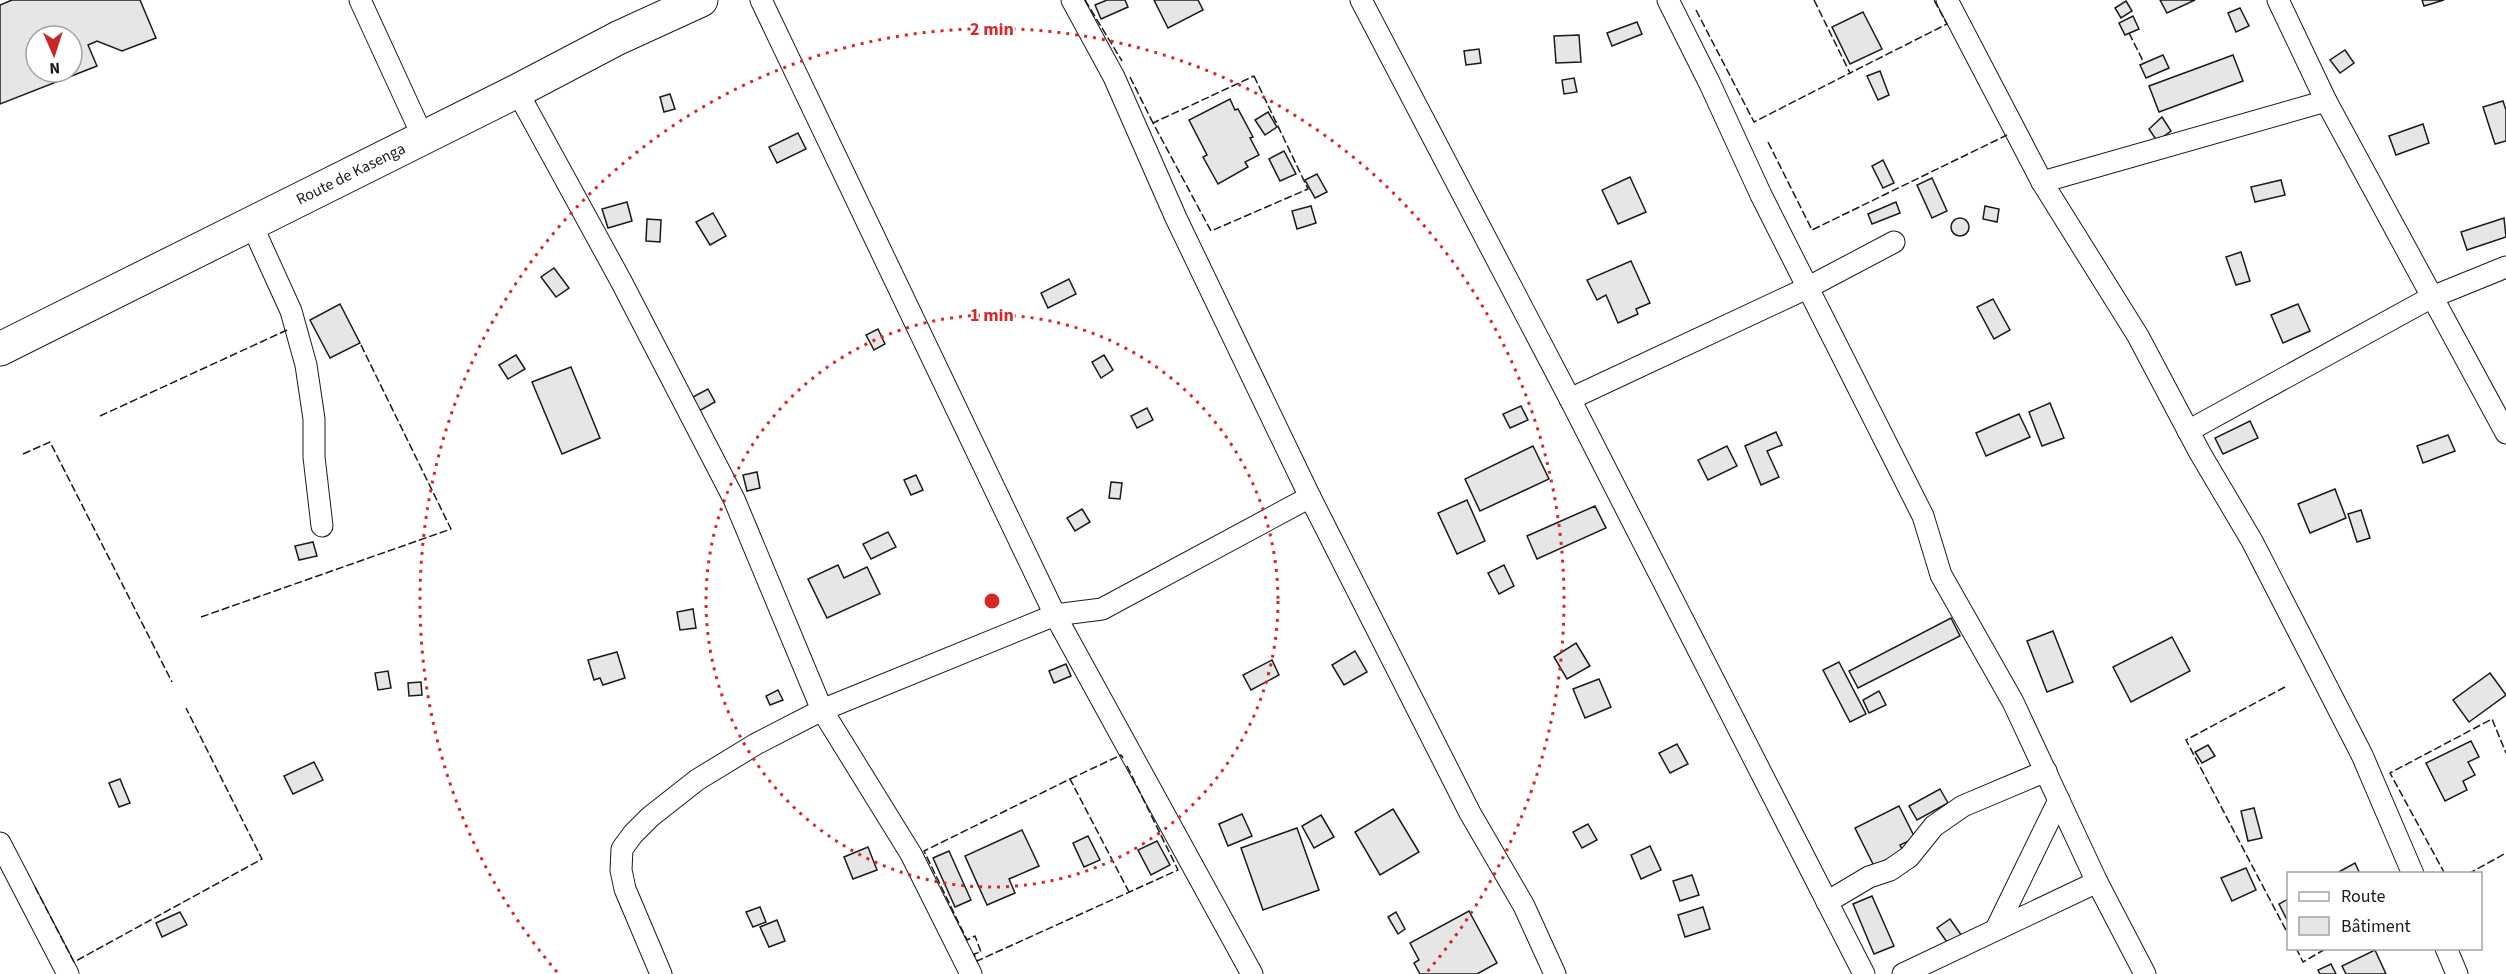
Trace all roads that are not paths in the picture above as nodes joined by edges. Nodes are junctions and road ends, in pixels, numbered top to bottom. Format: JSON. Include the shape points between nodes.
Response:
{"nodes":[{"id":1,"x":360,"y":0,"type":"edge"},
{"id":2,"x":761,"y":0,"type":"edge"},
{"id":3,"x":1072,"y":0,"type":"edge"},
{"id":4,"x":1361,"y":0,"type":"edge"},
{"id":5,"x":1668,"y":0,"type":"edge"},
{"id":6,"x":1947,"y":0,"type":"edge"},
{"id":7,"x":2278,"y":0,"type":"edge"},
{"id":8,"x":687,"y":3,"type":"edge"},
{"id":9,"x":518,"y":91,"type":"junction"},
{"id":10,"x":2326,"y":101,"type":"junction"},
{"id":11,"x":423,"y":137,"type":"junction"},
{"id":12,"x":2042,"y":182,"type":"junction"},
{"id":13,"x":251,"y":223,"type":"junction"},
{"id":14,"x":1894,"y":242,"type":"dead end"},
{"id":15,"x":2506,"y":267,"type":"edge"},
{"id":16,"x":1807,"y":288,"type":"junction"},
{"id":17,"x":2432,"y":297,"type":"junction"},
{"id":18,"x":0,"y":349,"type":"edge"},
{"id":19,"x":1570,"y":399,"type":"junction"},
{"id":20,"x":2188,"y":430,"type":"junction"},
{"id":21,"x":2506,"y":433,"type":"edge"},
{"id":22,"x":1310,"y":497,"type":"junction"},
{"id":23,"x":322,"y":526,"type":"dead end"},
{"id":24,"x":1055,"y":615,"type":"junction"},
{"id":25,"x":822,"y":710,"type":"junction"},
{"id":26,"x":2046,"y":771,"type":"junction"},
{"id":27,"x":2059,"y":800,"type":"junction"},
{"id":28,"x":0,"y":843,"type":"edge"},
{"id":29,"x":2412,"y":872,"type":"edge"},
{"id":30,"x":2097,"y":882,"type":"junction"},
{"id":31,"x":1827,"y":902,"type":"junction"},
{"id":32,"x":1998,"y":927,"type":"junction"},
{"id":33,"x":2447,"y":950,"type":"edge"},
{"id":34,"x":68,"y":974,"type":"edge"},
{"id":35,"x":661,"y":974,"type":"edge"},
{"id":36,"x":971,"y":974,"type":"edge"},
{"id":37,"x":1252,"y":974,"type":"edge"},
{"id":38,"x":1555,"y":974,"type":"edge"},
{"id":39,"x":1864,"y":974,"type":"edge"},
{"id":40,"x":1904,"y":974,"type":"edge"},
{"id":41,"x":2145,"y":974,"type":"edge"},
{"id":42,"x":2457,"y":974,"type":"edge"}],
"edges":[{"from":1,"to":11,"type":"street"},
{"from":2,"to":24,"type":"street"},
{"from":3,"to":22,"type":"street","via":[[1114,77],[1176,218]]},
{"from":4,"to":19,"type":"street"},
{"from":5,"to":16,"type":"street"},
{"from":6,"to":12,"type":"street"},
{"from":7,"to":10,"type":"street"},
{"from":8,"to":9,"type":"highway","name":"Route de Kasenga"},
{"from":9,"to":11,"type":"highway","name":"Route de Kasenga"},
{"from":9,"to":25,"type":"street","via":[[734,499]]},
{"from":10,"to":12,"type":"street"},
{"from":10,"to":17,"type":"street"},
{"from":11,"to":13,"type":"highway","name":"Route de Kasenga"},
{"from":12,"to":20,"type":"street","via":[[2138,336]]},
{"from":13,"to":18,"type":"highway","name":"Route de Kasenga"},
{"from":13,"to":23,"type":"street","via":[[291,310],[306,365]]},
{"from":14,"to":16,"type":"street"},
{"from":15,"to":17,"type":"street"},
{"from":16,"to":19,"type":"street"},
{"from":16,"to":26,"type":"street","via":[[1923,516],[1941,575],[2013,702]]},
{"from":17,"to":20,"type":"street"},
{"from":17,"to":21,"type":"street"},
{"from":19,"to":31,"type":"street"},
{"from":20,"to":29,"type":"street","via":[[2252,541],[2325,683],[2368,769]]},
{"from":22,"to":24,"type":"street","via":[[1102,609]]},
{"from":22,"to":38,"type":"street","via":[[1470,813],[1524,906]]},
{"from":24,"to":25,"type":"street"},
{"from":24,"to":37,"type":"street"},
{"from":25,"to":35,"type":"street","via":[[697,780],[650,817],[622,849],[625,889]]},
{"from":25,"to":36,"type":"street","via":[[910,854]]},
{"from":26,"to":27,"type":"street"},
{"from":26,"to":31,"type":"street","via":[[1963,806],[1934,826],[1909,857]]},
{"from":27,"to":30,"type":"street"},
{"from":27,"to":32,"type":"street"},
{"from":28,"to":34,"type":"street"},
{"from":30,"to":32,"type":"street"},
{"from":30,"to":41,"type":"street"},
{"from":31,"to":39,"type":"street"},
{"from":32,"to":40,"type":"street"},
{"from":33,"to":42,"type":"street"}]}
